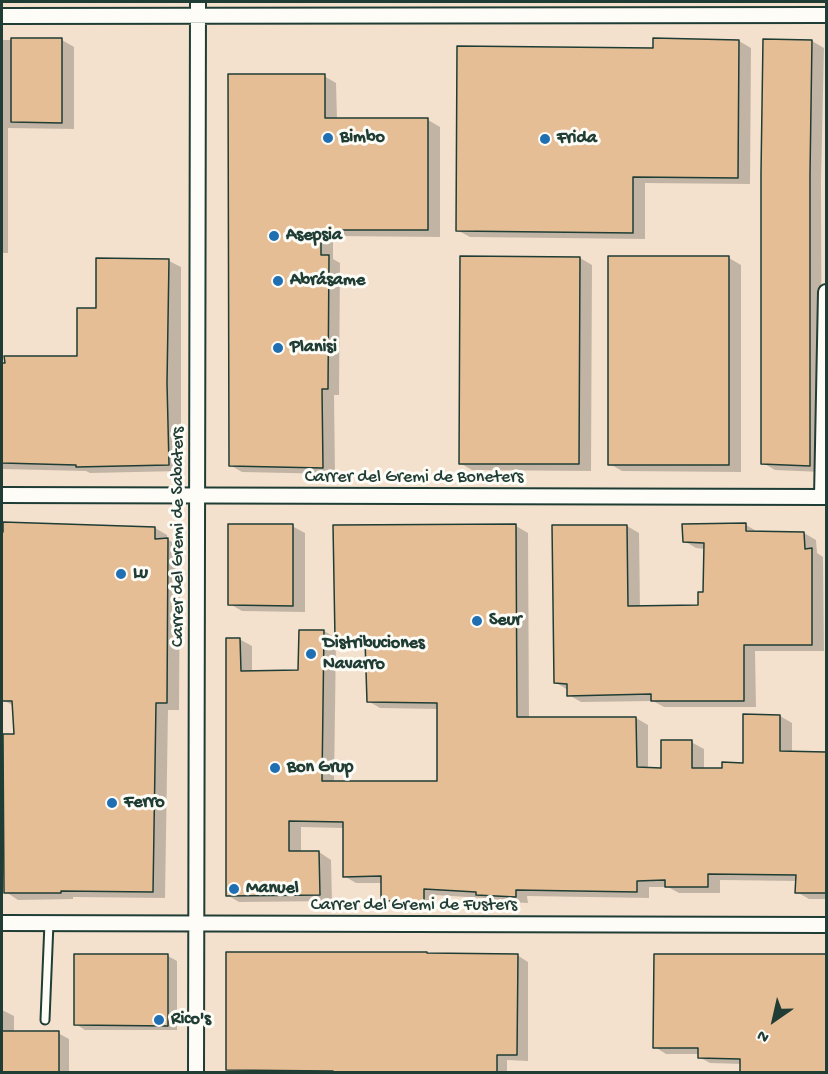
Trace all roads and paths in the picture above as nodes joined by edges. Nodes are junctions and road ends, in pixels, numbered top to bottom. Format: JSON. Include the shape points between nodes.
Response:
{"nodes":[{"id":1,"x":198,"y":8,"type":"edge"},
{"id":2,"x":826,"y":15,"type":"edge"},
{"id":3,"x":2,"y":16,"type":"edge"},
{"id":4,"x":826,"y":292,"type":"edge"},
{"id":5,"x":2,"y":495,"type":"edge"},
{"id":6,"x":197,"y":495,"type":"junction"},
{"id":7,"x":824,"y":497,"type":"edge"},
{"id":8,"x":2,"y":923,"type":"edge"},
{"id":9,"x":49,"y":923,"type":"junction"},
{"id":10,"x":196,"y":924,"type":"junction"},
{"id":11,"x":826,"y":925,"type":"edge"},
{"id":12,"x":45,"y":1020,"type":"dead end"},
{"id":13,"x":196,"y":1072,"type":"edge"}],
"edges":[{"from":1,"to":2,"type":"street"},
{"from":1,"to":3,"type":"street"},
{"from":1,"to":6,"type":"street","name":"Carrer del Gremi de Sabaters"},
{"from":4,"to":7,"type":"street"},
{"from":5,"to":6,"type":"street","name":"Carrer del Gremi de Boneters"},
{"from":6,"to":7,"type":"street","name":"Carrer del Gremi de Boneters"},
{"from":6,"to":10,"type":"street","name":"Carrer del Gremi de Sabaters"},
{"from":8,"to":9,"type":"street","name":"Carrer del Gremi de Fusters"},
{"from":9,"to":10,"type":"street","name":"Carrer del Gremi de Fusters"},
{"from":9,"to":12,"type":"lane"},
{"from":10,"to":11,"type":"street","name":"Carrer del Gremi de Fusters"},
{"from":10,"to":13,"type":"street","name":"Carrer del Gremi de Sabaters"}]}
